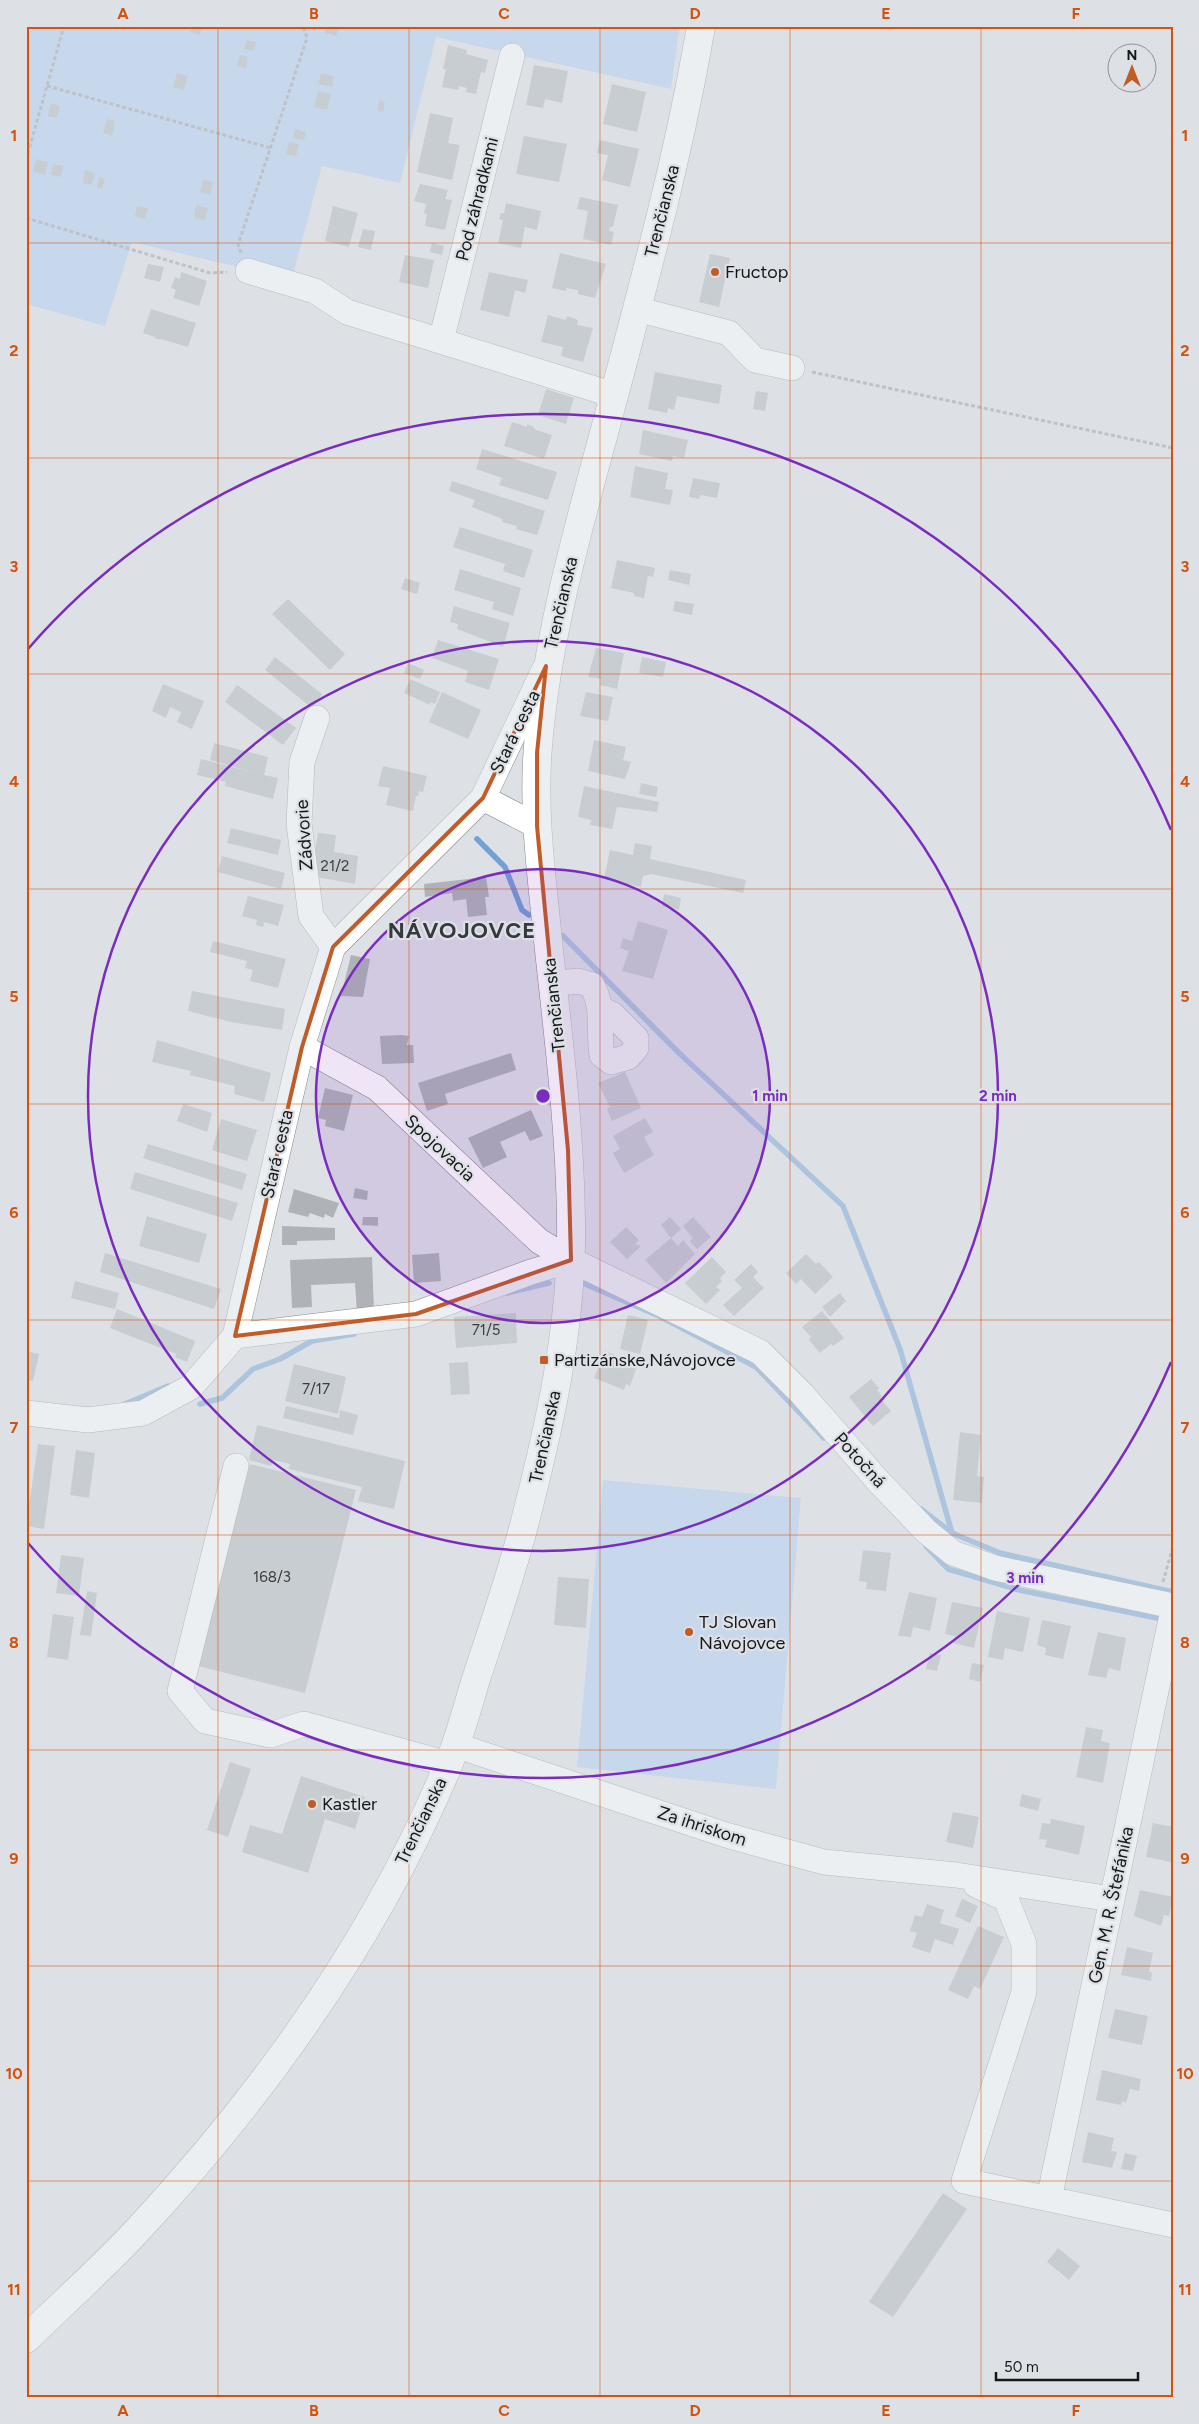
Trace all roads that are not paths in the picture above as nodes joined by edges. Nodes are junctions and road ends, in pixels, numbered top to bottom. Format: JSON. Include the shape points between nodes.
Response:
{"nodes":[{"id":1,"x":701,"y":26,"type":"edge"},
{"id":2,"x":512,"y":56,"type":"dead end"},
{"id":3,"x":248,"y":271,"type":"road end"},
{"id":4,"x":636,"y":308,"type":"junction"},
{"id":5,"x":441,"y":341,"type":"junction"},
{"id":6,"x":792,"y":368,"type":"road end"},
{"id":7,"x":614,"y":395,"type":"junction"},
{"id":8,"x":546,"y":666,"type":"junction"},
{"id":9,"x":317,"y":718,"type":"dead end"},
{"id":10,"x":483,"y":798,"type":"junction"},
{"id":11,"x":536,"y":826,"type":"junction"},
{"id":12,"x":333,"y":947,"type":"junction"},
{"id":13,"x":552,"y":984,"type":"junction"},
{"id":14,"x":601,"y":1008,"type":"dead end"},
{"id":15,"x":302,"y":1047,"type":"junction"},
{"id":16,"x":571,"y":1260,"type":"junction"},
{"id":17,"x":235,"y":1336,"type":"junction"},
{"id":18,"x":26,"y":1413,"type":"edge"},
{"id":19,"x":236,"y":1466,"type":"dead end"},
{"id":20,"x":1173,"y":1606,"type":"edge"},
{"id":21,"x":1173,"y":1610,"type":"edge"},
{"id":22,"x":452,"y":1754,"type":"junction"},
{"id":23,"x":956,"y":1875,"type":"junction"},
{"id":24,"x":1112,"y":1899,"type":"junction"},
{"id":25,"x":1049,"y":2199,"type":"junction"},
{"id":26,"x":1173,"y":2225,"type":"edge"},
{"id":27,"x":26,"y":2339,"type":"edge"}],
"edges":[{"from":1,"to":4,"type":"main road","name":"Trenčianska","via":[[682,131]]},
{"from":2,"to":5,"type":"street","name":"Pod záhradkami"},
{"from":3,"to":5,"type":"street","via":[[315,291],[347,312]]},
{"from":4,"to":6,"type":"street","via":[[729,333],[755,360]]},
{"from":4,"to":7,"type":"main road","name":"Trenčianska"},
{"from":5,"to":7,"type":"street"},
{"from":7,"to":8,"type":"main road","name":"Trenčianska","via":[[580,514]]},
{"from":8,"to":10,"type":"street","name":"Stará cesta"},
{"from":8,"to":11,"type":"main road","name":"Trenčianska","via":[[537,754]]},
{"from":9,"to":12,"type":"street","name":"Zádvorie","via":[[302,762],[299,824],[311,916]]},
{"from":10,"to":11,"type":"street"},
{"from":10,"to":12,"type":"street","name":"Stará cesta"},
{"from":11,"to":13,"type":"main road","name":"Trenčianska"},
{"from":12,"to":15,"type":"street","name":"Stará cesta"},
{"from":13,"to":14,"type":"street","via":[[578,981],[592,986]]},
{"from":13,"to":16,"type":"main road","name":"Trenčianska","via":[[568,1150]]},
{"from":15,"to":16,"type":"street","name":"Spojovacia","via":[[377,1088],[539,1241]]},
{"from":15,"to":17,"type":"street","name":"Stará cesta"},
{"from":16,"to":17,"type":"street","via":[[416,1314]]},
{"from":16,"to":20,"type":"street","name":"Potočná","via":[[760,1352],[926,1531],[953,1553],[995,1568]]},
{"from":16,"to":22,"type":"main road","name":"Trenčianska","via":[[560,1363],[542,1458],[514,1565]]},
{"from":17,"to":18,"type":"street","name":"Stará cesta","via":[[191,1387],[143,1413],[88,1420]]},
{"from":19,"to":22,"type":"street","name":"Za ihriskom","via":[[180,1692],[205,1722],[270,1735],[304,1724]]},
{"from":21,"to":24,"type":"street","name":"Gen. M. R. Štefánika"},
{"from":22,"to":23,"type":"street","name":"Za ihriskom","via":[[824,1862]]},
{"from":22,"to":27,"type":"main road","name":"Trenčianska","via":[[408,1852],[346,1961],[271,2071],[203,2157],[131,2237]]},
{"from":23,"to":24,"type":"street","name":"Za ihriskom"},
{"from":23,"to":25,"type":"street","via":[[1006,1899],[1024,1944],[1024,1992],[964,2181]]},
{"from":24,"to":25,"type":"street","name":"Gen. M. R. Štefánika"},
{"from":25,"to":26,"type":"street"}]}
